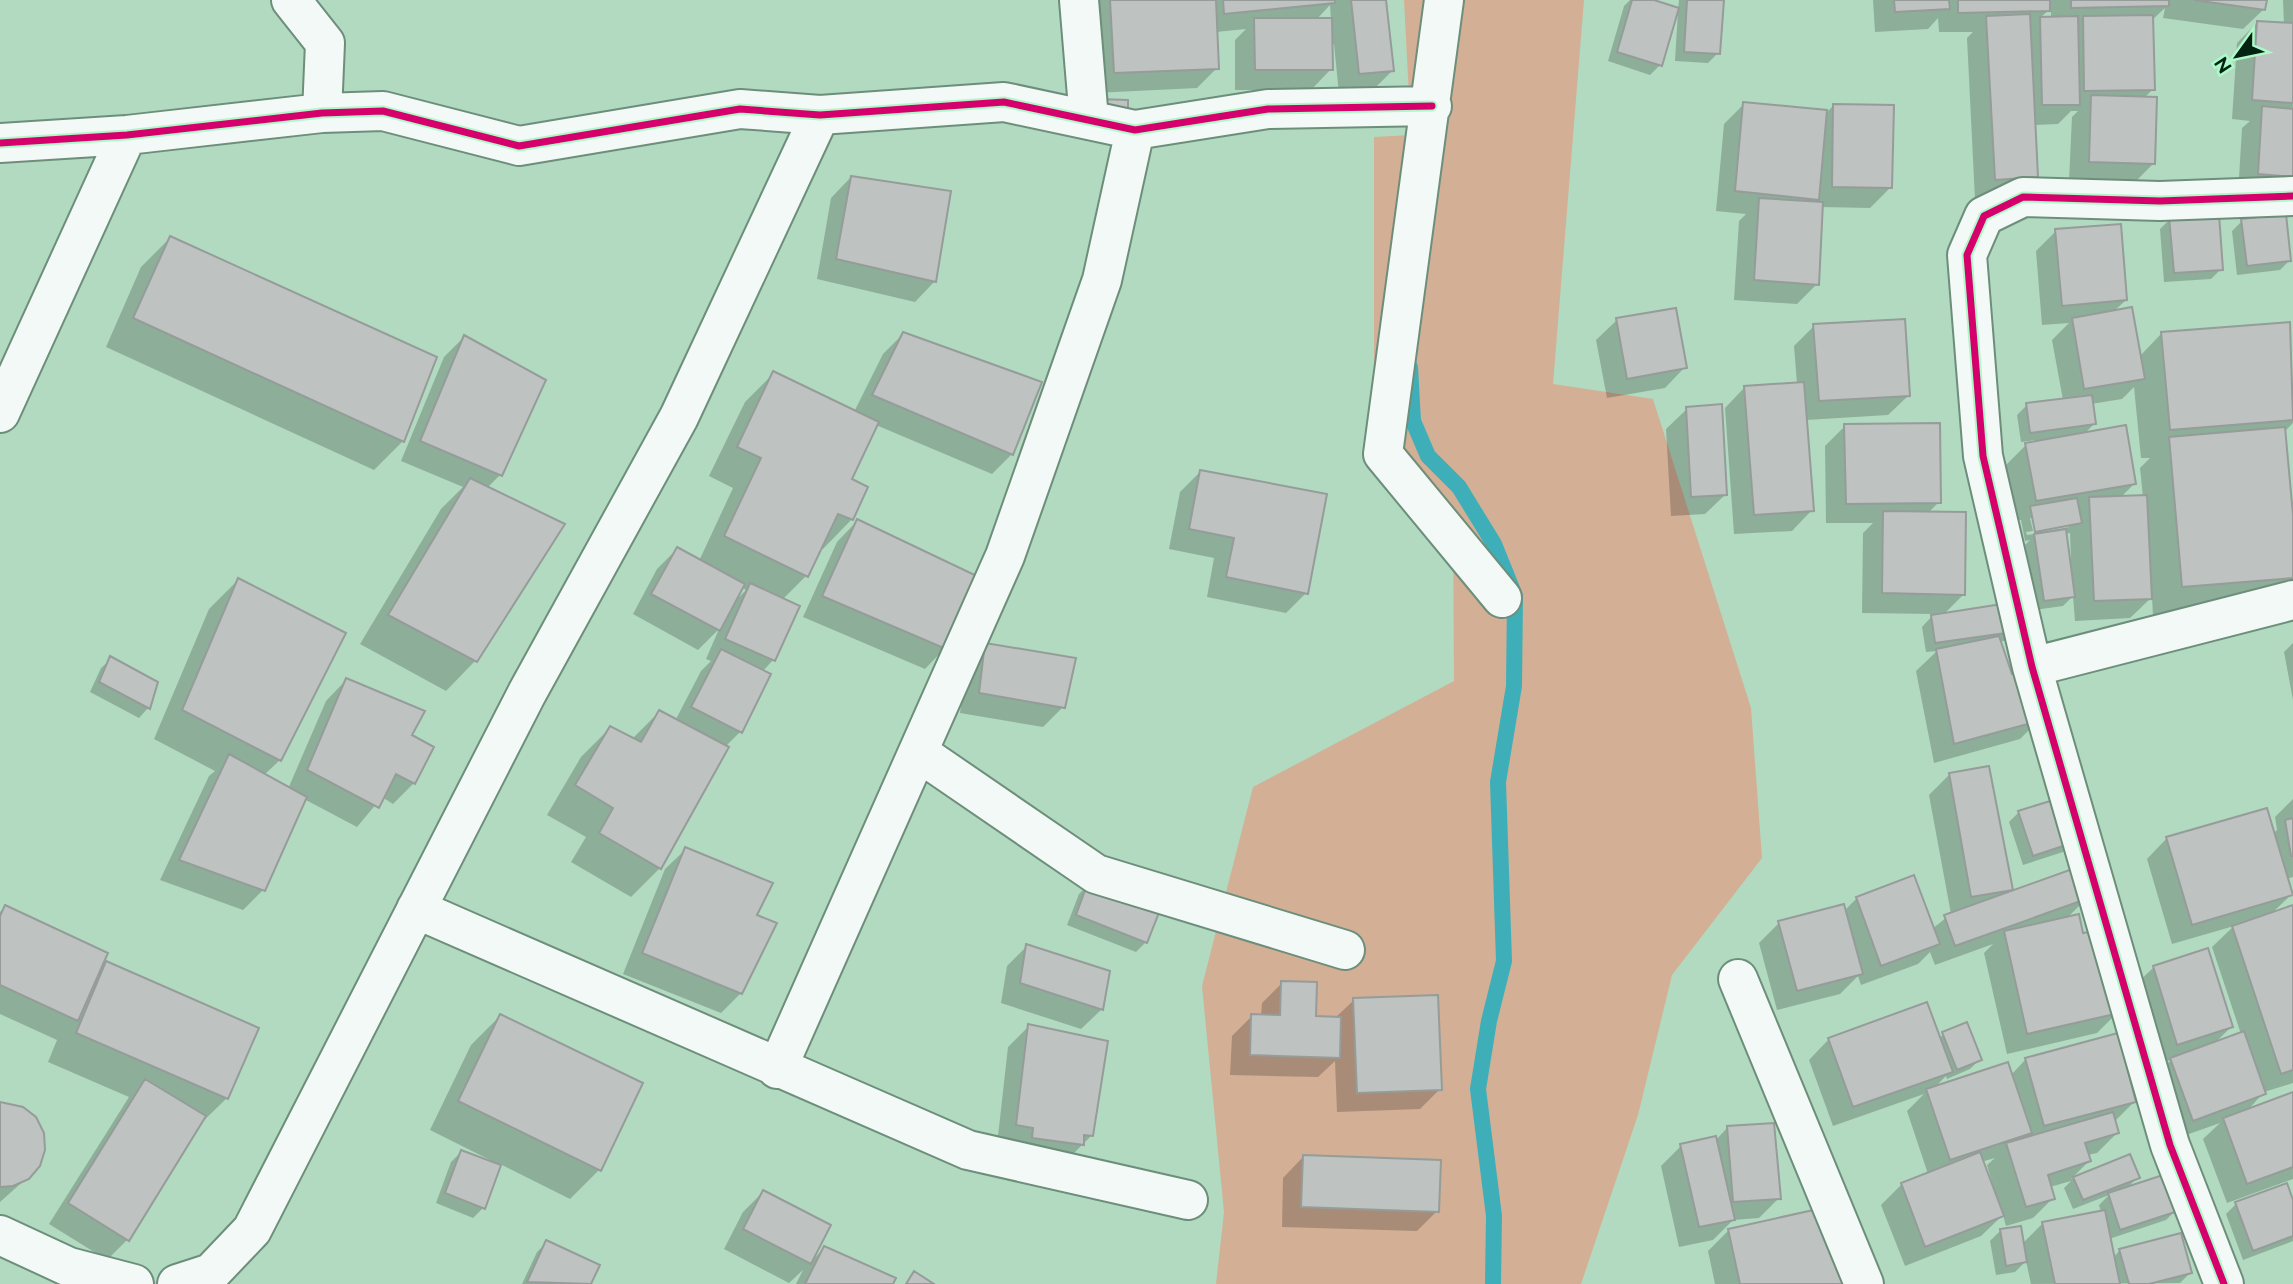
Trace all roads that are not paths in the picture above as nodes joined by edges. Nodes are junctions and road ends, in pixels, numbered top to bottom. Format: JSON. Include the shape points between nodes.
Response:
{"nodes":[{"id":1,"x":291,"y":0,"type":"edge"},
{"id":2,"x":1079,"y":0,"type":"edge"},
{"id":3,"x":1444,"y":0,"type":"edge"},
{"id":4,"x":1432,"y":106,"type":"junction"},
{"id":5,"x":322,"y":113,"type":"junction"},
{"id":6,"x":820,"y":115,"type":"junction"},
{"id":7,"x":1089,"y":120,"type":"junction"},
{"id":8,"x":1135,"y":130,"type":"junction"},
{"id":9,"x":127,"y":135,"type":"junction"},
{"id":10,"x":0,"y":144,"type":"edge"},
{"id":11,"x":2293,"y":196,"type":"edge"},
{"id":12,"x":0,"y":413,"type":"edge"},
{"id":13,"x":1502,"y":598,"type":"dead end"},
{"id":14,"x":2293,"y":600,"type":"edge"},
{"id":15,"x":2032,"y":667,"type":"junction"},
{"id":16,"x":918,"y":752,"type":"junction"},
{"id":17,"x":416,"y":909,"type":"junction"},
{"id":18,"x":1345,"y":950,"type":"dead end"},
{"id":19,"x":1738,"y":979,"type":"dead end"},
{"id":20,"x":777,"y":1069,"type":"junction"},
{"id":21,"x":1188,"y":1200,"type":"dead end"},
{"id":22,"x":0,"y":1235,"type":"edge"},
{"id":23,"x":205,"y":1280,"type":"edge"},
{"id":24,"x":134,"y":1284,"type":"edge"},
{"id":25,"x":1864,"y":1284,"type":"edge"},
{"id":26,"x":2224,"y":1284,"type":"edge"}],
"edges":[{"from":1,"to":5,"type":"street","via":[[325,43]]},
{"from":2,"to":7,"type":"street"},
{"from":3,"to":4,"type":"street"},
{"from":4,"to":8,"type":"street","via":[[1268,109]]},
{"from":4,"to":13,"type":"street","via":[[1383,454]]},
{"from":5,"to":6,"type":"street","via":[[383,111],[519,146],[740,109]]},
{"from":5,"to":9,"type":"street"},
{"from":6,"to":7,"type":"street","via":[[1004,102]]},
{"from":6,"to":17,"type":"street","via":[[679,417],[527,693]]},
{"from":7,"to":8,"type":"street"},
{"from":8,"to":16,"type":"street","via":[[1102,279],[1005,555]]},
{"from":9,"to":10,"type":"street"},
{"from":9,"to":12,"type":"street"},
{"from":11,"to":15,"type":"street","via":[[2160,201],[2023,197],[1984,216],[1967,255],[1983,456]]},
{"from":14,"to":15,"type":"street"},
{"from":15,"to":26,"type":"street","via":[[2170,1144]]},
{"from":16,"to":18,"type":"street","via":[[1096,874]]},
{"from":16,"to":20,"type":"street"},
{"from":17,"to":20,"type":"street"},
{"from":17,"to":23,"type":"street","via":[[252,1230]]},
{"from":19,"to":25,"type":"street"},
{"from":20,"to":21,"type":"street","via":[[968,1150]]},
{"from":22,"to":24,"type":"street","via":[[69,1267]]}]}
